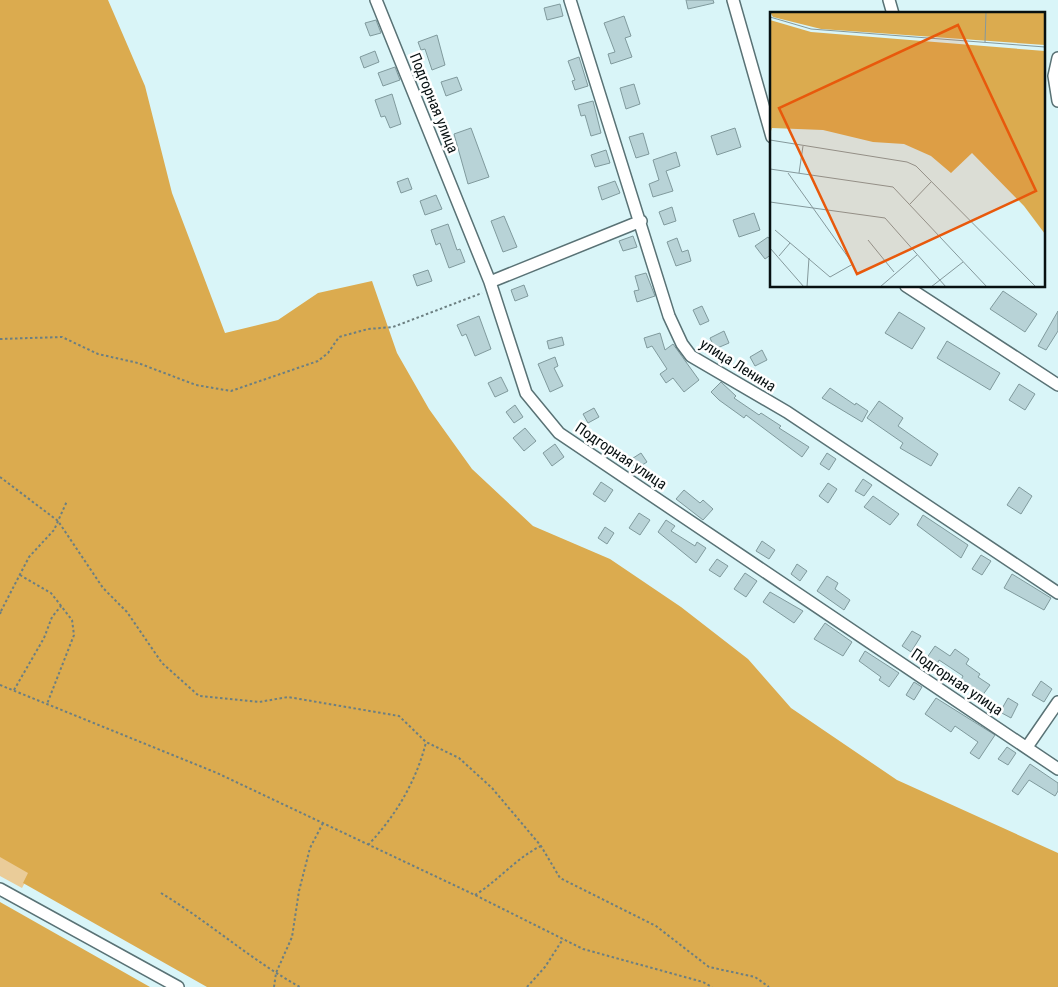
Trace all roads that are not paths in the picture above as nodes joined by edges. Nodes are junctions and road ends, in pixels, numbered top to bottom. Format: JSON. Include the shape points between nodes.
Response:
{"nodes":[{"id":1,"x":376,"y":0,"type":"edge"},
{"id":2,"x":570,"y":0,"type":"edge"},
{"id":3,"x":733,"y":0,"type":"edge"},
{"id":4,"x":1057,"y":58,"type":"edge"},
{"id":5,"x":1058,"y":101,"type":"edge"},
{"id":6,"x":770,"y":130,"type":"edge"},
{"id":7,"x":641,"y":221,"type":"junction"},
{"id":8,"x":490,"y":286,"type":"junction"},
{"id":9,"x":909,"y":288,"type":"edge"},
{"id":10,"x":1058,"y":385,"type":"edge"},
{"id":11,"x":1058,"y":593,"type":"edge"},
{"id":12,"x":1058,"y":702,"type":"edge"},
{"id":13,"x":1027,"y":747,"type":"junction"},
{"id":14,"x":1058,"y":769,"type":"edge"},
{"id":15,"x":0,"y":889,"type":"edge"},
{"id":16,"x":178,"y":987,"type":"edge"}],
"edges":[{"from":1,"to":8,"type":"street","name":"Подгорная улица"},
{"from":2,"to":7,"type":"street","name":"улица Ленина"},
{"from":3,"to":6,"type":"street"},
{"from":4,"to":5,"type":"street","via":[[1054,76]]},
{"from":7,"to":8,"type":"street"},
{"from":7,"to":11,"type":"street","name":"улица Ленина","via":[[669,316],[691,356],[787,412]]},
{"from":8,"to":13,"type":"street","name":"Подгорная улица","via":[[526,392],[559,433]]},
{"from":9,"to":10,"type":"street"},
{"from":12,"to":13,"type":"street"},
{"from":13,"to":14,"type":"street","name":"Подгорная улица"},
{"from":15,"to":16,"type":"street"}]}
